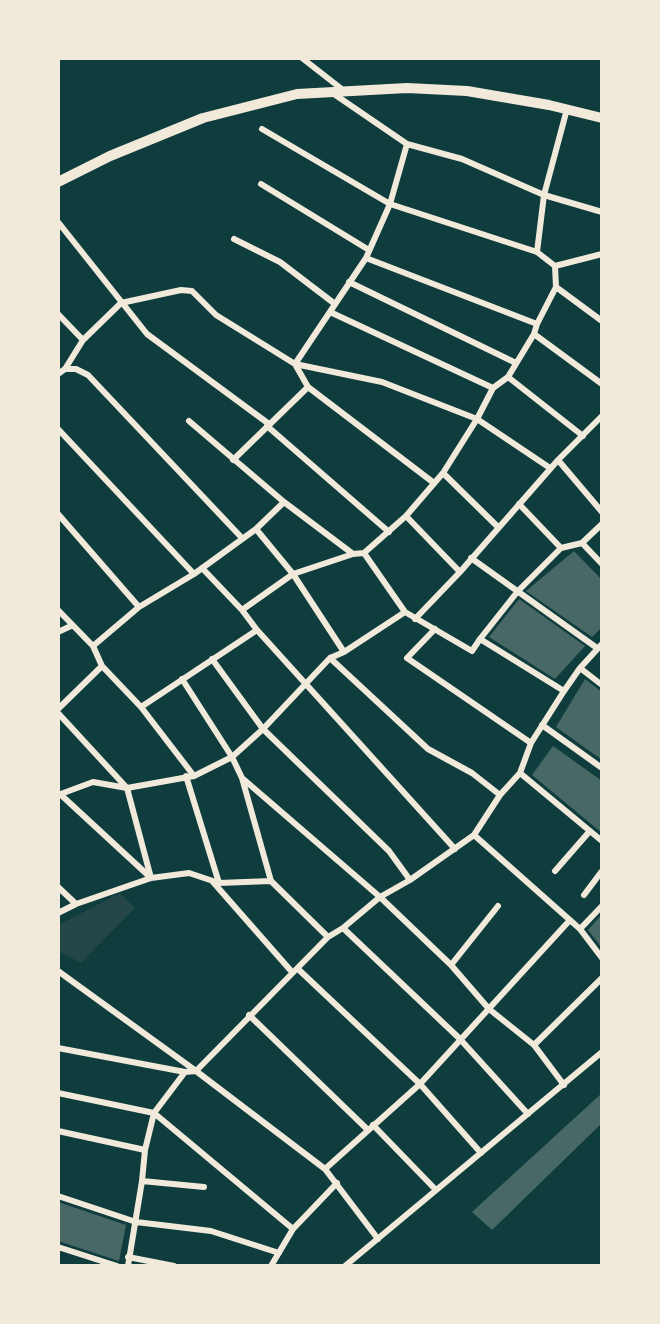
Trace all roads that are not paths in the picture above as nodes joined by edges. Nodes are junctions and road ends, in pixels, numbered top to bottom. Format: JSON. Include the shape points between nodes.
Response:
{"nodes":[{"id":1,"x":302,"y":58,"type":"edge"},
{"id":2,"x":343,"y":90,"type":"junction"},
{"id":3,"x":330,"y":92,"type":"junction"},
{"id":4,"x":567,"y":110,"type":"junction"},
{"id":5,"x":602,"y":118,"type":"edge"},
{"id":6,"x":262,"y":129,"type":"dead end"},
{"id":7,"x":407,"y":144,"type":"junction"},
{"id":8,"x":58,"y":181,"type":"edge"},
{"id":9,"x":261,"y":184,"type":"dead end"},
{"id":10,"x":544,"y":195,"type":"junction"},
{"id":11,"x":390,"y":204,"type":"junction"},
{"id":12,"x":602,"y":212,"type":"edge"},
{"id":13,"x":58,"y":222,"type":"edge"},
{"id":14,"x":234,"y":239,"type":"dead end"},
{"id":15,"x":369,"y":250,"type":"junction"},
{"id":16,"x":537,"y":252,"type":"junction"},
{"id":17,"x":602,"y":254,"type":"edge"},
{"id":18,"x":366,"y":258,"type":"junction"},
{"id":19,"x":555,"y":266,"type":"junction"},
{"id":20,"x":349,"y":282,"type":"junction"},
{"id":21,"x":556,"y":287,"type":"junction"},
{"id":22,"x":121,"y":303,"type":"junction"},
{"id":23,"x":335,"y":304,"type":"junction"},
{"id":24,"x":330,"y":312,"type":"junction"},
{"id":25,"x":58,"y":314,"type":"edge"},
{"id":26,"x":602,"y":321,"type":"edge"},
{"id":27,"x":537,"y":324,"type":"junction"},
{"id":28,"x":534,"y":334,"type":"junction"},
{"id":29,"x":83,"y":340,"type":"junction"},
{"id":30,"x":516,"y":363,"type":"junction"},
{"id":31,"x":295,"y":364,"type":"junction"},
{"id":32,"x":65,"y":369,"type":"junction"},
{"id":33,"x":58,"y":374,"type":"edge"},
{"id":34,"x":508,"y":377,"type":"junction"},
{"id":35,"x":602,"y":384,"type":"edge"},
{"id":36,"x":308,"y":387,"type":"junction"},
{"id":37,"x":493,"y":388,"type":"junction"},
{"id":38,"x":602,"y":418,"type":"edge"},
{"id":39,"x":477,"y":419,"type":"junction"},
{"id":40,"x":190,"y":421,"type":"dead end"},
{"id":41,"x":268,"y":425,"type":"junction"},
{"id":42,"x":58,"y":429,"type":"edge"},
{"id":43,"x":583,"y":436,"type":"junction"},
{"id":44,"x":233,"y":460,"type":"junction"},
{"id":45,"x":558,"y":460,"type":"junction"},
{"id":46,"x":550,"y":468,"type":"junction"},
{"id":47,"x":443,"y":473,"type":"junction"},
{"id":48,"x":434,"y":483,"type":"junction"},
{"id":49,"x":284,"y":502,"type":"junction"},
{"id":50,"x":519,"y":504,"type":"junction"},
{"id":51,"x":602,"y":512,"type":"edge"},
{"id":52,"x":58,"y":514,"type":"edge"},
{"id":53,"x":405,"y":516,"type":"junction"},
{"id":54,"x":602,"y":524,"type":"edge"},
{"id":55,"x":498,"y":527,"type":"junction"},
{"id":56,"x":256,"y":529,"type":"junction"},
{"id":57,"x":389,"y":532,"type":"junction"},
{"id":58,"x":242,"y":538,"type":"junction"},
{"id":59,"x":582,"y":543,"type":"junction"},
{"id":60,"x":561,"y":548,"type":"junction"},
{"id":61,"x":364,"y":553,"type":"junction"},
{"id":62,"x":353,"y":554,"type":"junction"},
{"id":63,"x":471,"y":558,"type":"junction"},
{"id":64,"x":602,"y":564,"type":"edge"},
{"id":65,"x":202,"y":568,"type":"junction"},
{"id":66,"x":460,"y":572,"type":"junction"},
{"id":67,"x":194,"y":574,"type":"junction"},
{"id":68,"x":293,"y":574,"type":"junction"},
{"id":69,"x":518,"y":592,"type":"junction"},
{"id":70,"x":139,"y":607,"type":"junction"},
{"id":71,"x":58,"y":610,"type":"edge"},
{"id":72,"x":243,"y":610,"type":"junction"},
{"id":73,"x":405,"y":612,"type":"junction"},
{"id":74,"x":415,"y":618,"type":"junction"},
{"id":75,"x":71,"y":626,"type":"junction"},
{"id":76,"x":435,"y":629,"type":"junction"},
{"id":77,"x":257,"y":630,"type":"junction"},
{"id":78,"x":58,"y":632,"type":"edge"},
{"id":79,"x":480,"y":639,"type":"junction"},
{"id":80,"x":93,"y":646,"type":"junction"},
{"id":81,"x":600,"y":646,"type":"edge"},
{"id":82,"x":344,"y":652,"type":"junction"},
{"id":83,"x":330,"y":658,"type":"junction"},
{"id":84,"x":212,"y":659,"type":"junction"},
{"id":85,"x":103,"y":666,"type":"junction"},
{"id":86,"x":580,"y":668,"type":"junction"},
{"id":87,"x":182,"y":679,"type":"junction"},
{"id":88,"x":305,"y":682,"type":"junction"},
{"id":89,"x":602,"y":685,"type":"edge"},
{"id":90,"x":564,"y":691,"type":"junction"},
{"id":91,"x":141,"y":707,"type":"junction"},
{"id":92,"x":58,"y":711,"type":"edge"},
{"id":93,"x":542,"y":725,"type":"junction"},
{"id":94,"x":263,"y":729,"type":"junction"},
{"id":95,"x":531,"y":743,"type":"junction"},
{"id":96,"x":232,"y":757,"type":"junction"},
{"id":97,"x":602,"y":768,"type":"edge"},
{"id":98,"x":520,"y":773,"type":"junction"},
{"id":99,"x":190,"y":776,"type":"junction"},
{"id":100,"x":242,"y":778,"type":"junction"},
{"id":101,"x":127,"y":788,"type":"junction"},
{"id":102,"x":59,"y":795,"type":"edge"},
{"id":103,"x":500,"y":795,"type":"junction"},
{"id":104,"x":589,"y":832,"type":"junction"},
{"id":105,"x":474,"y":835,"type":"junction"},
{"id":106,"x":602,"y":841,"type":"edge"},
{"id":107,"x":455,"y":849,"type":"junction"},
{"id":108,"x":555,"y":871,"type":"dead end"},
{"id":109,"x":602,"y":871,"type":"edge"},
{"id":110,"x":151,"y":878,"type":"junction"},
{"id":111,"x":410,"y":880,"type":"junction"},
{"id":112,"x":271,"y":881,"type":"junction"},
{"id":113,"x":216,"y":882,"type":"junction"},
{"id":114,"x":58,"y":887,"type":"edge"},
{"id":115,"x":584,"y":895,"type":"dead end"},
{"id":116,"x":380,"y":897,"type":"junction"},
{"id":117,"x":76,"y":904,"type":"junction"},
{"id":118,"x":498,"y":906,"type":"dead end"},
{"id":119,"x":602,"y":906,"type":"edge"},
{"id":120,"x":58,"y":913,"type":"edge"},
{"id":121,"x":570,"y":920,"type":"junction"},
{"id":122,"x":343,"y":928,"type":"junction"},
{"id":123,"x":580,"y":929,"type":"junction"},
{"id":124,"x":328,"y":937,"type":"junction"},
{"id":125,"x":602,"y":958,"type":"edge"},
{"id":126,"x":451,"y":965,"type":"junction"},
{"id":127,"x":295,"y":970,"type":"junction"},
{"id":128,"x":58,"y":971,"type":"edge"},
{"id":129,"x":602,"y":978,"type":"edge"},
{"id":130,"x":489,"y":1009,"type":"junction"},
{"id":131,"x":249,"y":1015,"type":"junction"},
{"id":132,"x":459,"y":1038,"type":"junction"},
{"id":133,"x":534,"y":1045,"type":"junction"},
{"id":134,"x":58,"y":1048,"type":"edge"},
{"id":135,"x":602,"y":1052,"type":"edge"},
{"id":136,"x":185,"y":1072,"type":"junction"},
{"id":137,"x":196,"y":1072,"type":"junction"},
{"id":138,"x":420,"y":1084,"type":"junction"},
{"id":139,"x":564,"y":1085,"type":"junction"},
{"id":140,"x":58,"y":1093,"type":"edge"},
{"id":141,"x":153,"y":1113,"type":"junction"},
{"id":142,"x":528,"y":1114,"type":"junction"},
{"id":143,"x":371,"y":1127,"type":"junction"},
{"id":144,"x":58,"y":1131,"type":"edge"},
{"id":145,"x":145,"y":1150,"type":"junction"},
{"id":146,"x":481,"y":1153,"type":"junction"},
{"id":147,"x":325,"y":1169,"type":"junction"},
{"id":148,"x":142,"y":1181,"type":"junction"},
{"id":149,"x":337,"y":1183,"type":"junction"},
{"id":150,"x":204,"y":1187,"type":"dead end"},
{"id":151,"x":435,"y":1189,"type":"junction"},
{"id":152,"x":58,"y":1196,"type":"edge"},
{"id":153,"x":136,"y":1222,"type":"junction"},
{"id":154,"x":293,"y":1228,"type":"junction"},
{"id":155,"x":378,"y":1239,"type":"junction"},
{"id":156,"x":58,"y":1247,"type":"edge"},
{"id":157,"x":277,"y":1256,"type":"junction"},
{"id":158,"x":128,"y":1257,"type":"junction"},
{"id":159,"x":117,"y":1266,"type":"edge"},
{"id":160,"x":128,"y":1266,"type":"edge"},
{"id":161,"x":174,"y":1266,"type":"edge"},
{"id":162,"x":271,"y":1266,"type":"edge"},
{"id":163,"x":345,"y":1266,"type":"edge"}],
"edges":[{"from":1,"to":2,"type":"street"},
{"from":2,"to":3,"type":"main road"},
{"from":2,"to":4,"type":"main road","via":[[467,92]]},
{"from":3,"to":7,"type":"street"},
{"from":3,"to":8,"type":"main road","via":[[297,94],[203,118]]},
{"from":4,"to":5,"type":"main road"},
{"from":4,"to":10,"type":"street"},
{"from":6,"to":11,"type":"street"},
{"from":7,"to":10,"type":"street","via":[[462,159]]},
{"from":7,"to":11,"type":"street"},
{"from":9,"to":15,"type":"street"},
{"from":10,"to":12,"type":"street"},
{"from":10,"to":16,"type":"street"},
{"from":11,"to":15,"type":"street"},
{"from":11,"to":16,"type":"street"},
{"from":13,"to":22,"type":"street"},
{"from":14,"to":23,"type":"street","via":[[280,262]]},
{"from":15,"to":18,"type":"street"},
{"from":16,"to":19,"type":"street"},
{"from":17,"to":19,"type":"street"},
{"from":18,"to":20,"type":"street"},
{"from":18,"to":27,"type":"street"},
{"from":19,"to":21,"type":"street"},
{"from":20,"to":23,"type":"street"},
{"from":20,"to":30,"type":"street"},
{"from":21,"to":26,"type":"street"},
{"from":21,"to":27,"type":"street"},
{"from":22,"to":29,"type":"street"},
{"from":22,"to":31,"type":"street","via":[[192,291],[216,315]]},
{"from":22,"to":41,"type":"street","via":[[147,334]]},
{"from":23,"to":24,"type":"street"},
{"from":24,"to":31,"type":"street"},
{"from":24,"to":37,"type":"street"},
{"from":25,"to":29,"type":"street"},
{"from":27,"to":28,"type":"street"},
{"from":28,"to":30,"type":"street"},
{"from":28,"to":35,"type":"street"},
{"from":29,"to":32,"type":"street"},
{"from":30,"to":34,"type":"street"},
{"from":31,"to":36,"type":"street"},
{"from":31,"to":39,"type":"street","via":[[382,382]]},
{"from":32,"to":33,"type":"street"},
{"from":32,"to":58,"type":"street","via":[[88,375]]},
{"from":34,"to":37,"type":"street"},
{"from":34,"to":43,"type":"street"},
{"from":36,"to":41,"type":"street"},
{"from":36,"to":48,"type":"street"},
{"from":37,"to":39,"type":"street"},
{"from":38,"to":43,"type":"street"},
{"from":39,"to":46,"type":"street"},
{"from":39,"to":47,"type":"street"},
{"from":40,"to":44,"type":"street"},
{"from":41,"to":44,"type":"street"},
{"from":41,"to":57,"type":"street"},
{"from":42,"to":67,"type":"street"},
{"from":43,"to":45,"type":"street"},
{"from":44,"to":49,"type":"street"},
{"from":45,"to":46,"type":"street"},
{"from":45,"to":51,"type":"street"},
{"from":46,"to":50,"type":"street"},
{"from":47,"to":48,"type":"street"},
{"from":47,"to":55,"type":"street"},
{"from":48,"to":53,"type":"street"},
{"from":49,"to":56,"type":"street"},
{"from":49,"to":62,"type":"street"},
{"from":50,"to":55,"type":"street"},
{"from":50,"to":60,"type":"street"},
{"from":52,"to":70,"type":"street"},
{"from":53,"to":57,"type":"street"},
{"from":53,"to":66,"type":"street"},
{"from":54,"to":59,"type":"street"},
{"from":55,"to":63,"type":"street"},
{"from":56,"to":58,"type":"street"},
{"from":56,"to":68,"type":"street"},
{"from":57,"to":61,"type":"street"},
{"from":58,"to":65,"type":"street"},
{"from":59,"to":60,"type":"street"},
{"from":59,"to":64,"type":"street"},
{"from":60,"to":69,"type":"street"},
{"from":61,"to":62,"type":"street"},
{"from":61,"to":73,"type":"street"},
{"from":62,"to":68,"type":"street"},
{"from":63,"to":66,"type":"street"},
{"from":63,"to":69,"type":"street"},
{"from":65,"to":67,"type":"street"},
{"from":65,"to":72,"type":"street"},
{"from":66,"to":74,"type":"street"},
{"from":67,"to":70,"type":"street"},
{"from":68,"to":72,"type":"street"},
{"from":68,"to":82,"type":"street"},
{"from":69,"to":79,"type":"street"},
{"from":69,"to":81,"type":"street"},
{"from":70,"to":80,"type":"street"},
{"from":71,"to":75,"type":"street"},
{"from":72,"to":77,"type":"street"},
{"from":73,"to":74,"type":"street"},
{"from":73,"to":82,"type":"street"},
{"from":74,"to":76,"type":"street"},
{"from":75,"to":78,"type":"street"},
{"from":75,"to":80,"type":"street"},
{"from":76,"to":79,"type":"street","via":[[472,650]]},
{"from":76,"to":95,"type":"street","via":[[407,658]]},
{"from":77,"to":84,"type":"street"},
{"from":77,"to":88,"type":"street"},
{"from":79,"to":90,"type":"street"},
{"from":80,"to":85,"type":"street"},
{"from":81,"to":86,"type":"street"},
{"from":82,"to":83,"type":"street"},
{"from":83,"to":88,"type":"street"},
{"from":83,"to":103,"type":"street","via":[[428,750],[472,773]]},
{"from":84,"to":87,"type":"street"},
{"from":84,"to":94,"type":"street"},
{"from":85,"to":91,"type":"street"},
{"from":85,"to":92,"type":"street"},
{"from":86,"to":89,"type":"street"},
{"from":86,"to":90,"type":"street"},
{"from":87,"to":91,"type":"street"},
{"from":87,"to":96,"type":"street"},
{"from":88,"to":94,"type":"street"},
{"from":88,"to":107,"type":"street"},
{"from":90,"to":93,"type":"street"},
{"from":91,"to":99,"type":"street"},
{"from":92,"to":101,"type":"street"},
{"from":93,"to":95,"type":"street"},
{"from":93,"to":97,"type":"street"},
{"from":94,"to":96,"type":"street"},
{"from":94,"to":111,"type":"street","via":[[389,852]]},
{"from":95,"to":98,"type":"street"},
{"from":96,"to":99,"type":"street"},
{"from":96,"to":100,"type":"street"},
{"from":98,"to":103,"type":"street"},
{"from":98,"to":104,"type":"street"},
{"from":99,"to":101,"type":"street"},
{"from":99,"to":113,"type":"street"},
{"from":100,"to":112,"type":"street"},
{"from":100,"to":116,"type":"street"},
{"from":101,"to":102,"type":"street","via":[[93,782]]},
{"from":101,"to":110,"type":"street"},
{"from":102,"to":110,"type":"street"},
{"from":103,"to":105,"type":"street"},
{"from":104,"to":106,"type":"street"},
{"from":104,"to":108,"type":"street"},
{"from":105,"to":107,"type":"street"},
{"from":105,"to":121,"type":"street"},
{"from":107,"to":111,"type":"street"},
{"from":109,"to":115,"type":"street"},
{"from":110,"to":113,"type":"street","via":[[189,873]]},
{"from":110,"to":117,"type":"street"},
{"from":111,"to":116,"type":"street"},
{"from":112,"to":113,"type":"street"},
{"from":112,"to":124,"type":"street"},
{"from":113,"to":127,"type":"street"},
{"from":114,"to":117,"type":"street"},
{"from":116,"to":122,"type":"street"},
{"from":116,"to":126,"type":"street"},
{"from":117,"to":120,"type":"street"},
{"from":118,"to":126,"type":"street"},
{"from":119,"to":123,"type":"street"},
{"from":121,"to":123,"type":"street"},
{"from":121,"to":130,"type":"street"},
{"from":122,"to":124,"type":"street"},
{"from":122,"to":132,"type":"street"},
{"from":123,"to":125,"type":"street"},
{"from":124,"to":127,"type":"street"},
{"from":126,"to":130,"type":"street"},
{"from":127,"to":131,"type":"street"},
{"from":127,"to":138,"type":"street"},
{"from":128,"to":137,"type":"street"},
{"from":129,"to":133,"type":"street"},
{"from":130,"to":132,"type":"street"},
{"from":130,"to":133,"type":"street"},
{"from":131,"to":137,"type":"street"},
{"from":131,"to":143,"type":"street"},
{"from":132,"to":138,"type":"street"},
{"from":132,"to":142,"type":"street"},
{"from":133,"to":139,"type":"street"},
{"from":134,"to":136,"type":"street"},
{"from":135,"to":139,"type":"street"},
{"from":136,"to":137,"type":"street"},
{"from":136,"to":141,"type":"street"},
{"from":137,"to":147,"type":"street"},
{"from":138,"to":143,"type":"street"},
{"from":138,"to":146,"type":"street"},
{"from":139,"to":142,"type":"street"},
{"from":140,"to":141,"type":"street"},
{"from":141,"to":145,"type":"street"},
{"from":141,"to":154,"type":"street"},
{"from":142,"to":146,"type":"street"},
{"from":143,"to":147,"type":"street"},
{"from":143,"to":151,"type":"street"},
{"from":144,"to":145,"type":"street"},
{"from":145,"to":148,"type":"street"},
{"from":146,"to":151,"type":"street"},
{"from":147,"to":149,"type":"street"},
{"from":148,"to":150,"type":"street"},
{"from":148,"to":153,"type":"street"},
{"from":149,"to":154,"type":"street"},
{"from":149,"to":155,"type":"street"},
{"from":151,"to":155,"type":"street"},
{"from":152,"to":153,"type":"street"},
{"from":153,"to":157,"type":"street","via":[[211,1231]]},
{"from":153,"to":158,"type":"street"},
{"from":154,"to":157,"type":"street"},
{"from":155,"to":163,"type":"street"},
{"from":156,"to":159,"type":"street"},
{"from":157,"to":162,"type":"street"},
{"from":158,"to":160,"type":"street"},
{"from":158,"to":161,"type":"street"}]}
